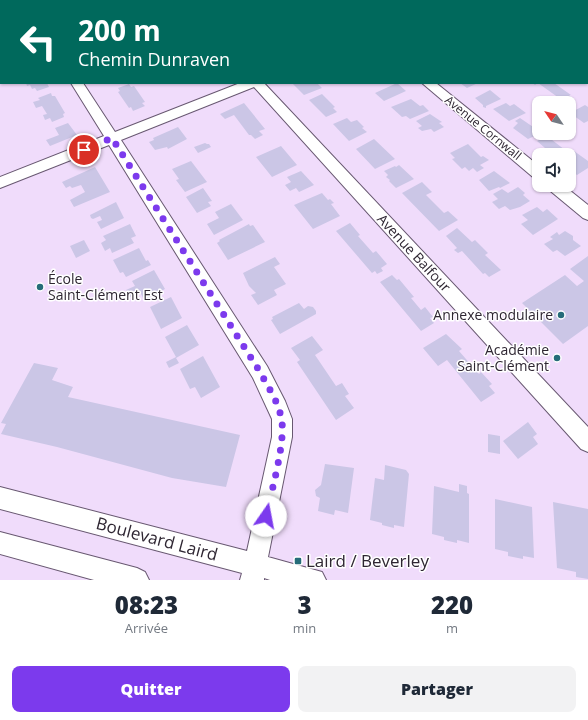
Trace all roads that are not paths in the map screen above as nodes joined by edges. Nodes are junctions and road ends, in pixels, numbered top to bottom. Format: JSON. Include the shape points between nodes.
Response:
{"nodes":[{"id":1,"x":78,"y":84,"type":"edge"},
{"id":2,"x":249,"y":84,"type":"edge"},
{"id":3,"x":257,"y":84,"type":"edge"},
{"id":4,"x":429,"y":84,"type":"edge"},
{"id":5,"x":112,"y":138,"type":"junction"},
{"id":6,"x":532,"y":168,"type":"edge"},
{"id":7,"x":0,"y":183,"type":"edge"},
{"id":8,"x":561,"y":192,"type":"edge"},
{"id":9,"x":588,"y":214,"type":"edge"},
{"id":10,"x":588,"y":442,"type":"edge"},
{"id":11,"x":0,"y":498,"type":"edge"},
{"id":12,"x":0,"y":543,"type":"edge"},
{"id":13,"x":253,"y":572,"type":"edge"},
{"id":14,"x":137,"y":580,"type":"edge"},
{"id":15,"x":314,"y":580,"type":"edge"}],
"edges":[{"from":1,"to":5,"type":"street"},
{"from":2,"to":5,"type":"street"},
{"from":3,"to":10,"type":"street","name":"Avenue Balfour"},
{"from":4,"to":6,"type":"street","name":"Avenue Cornwall"},
{"from":5,"to":7,"type":"street"},
{"from":5,"to":13,"type":"street","via":[[260,372],[282,419],[282,437]]},
{"from":8,"to":9,"type":"street"},
{"from":11,"to":13,"type":"street","name":"Boulevard Laird"},
{"from":12,"to":14,"type":"street"},
{"from":13,"to":15,"type":"street","name":"Boulevard Laird"}]}
